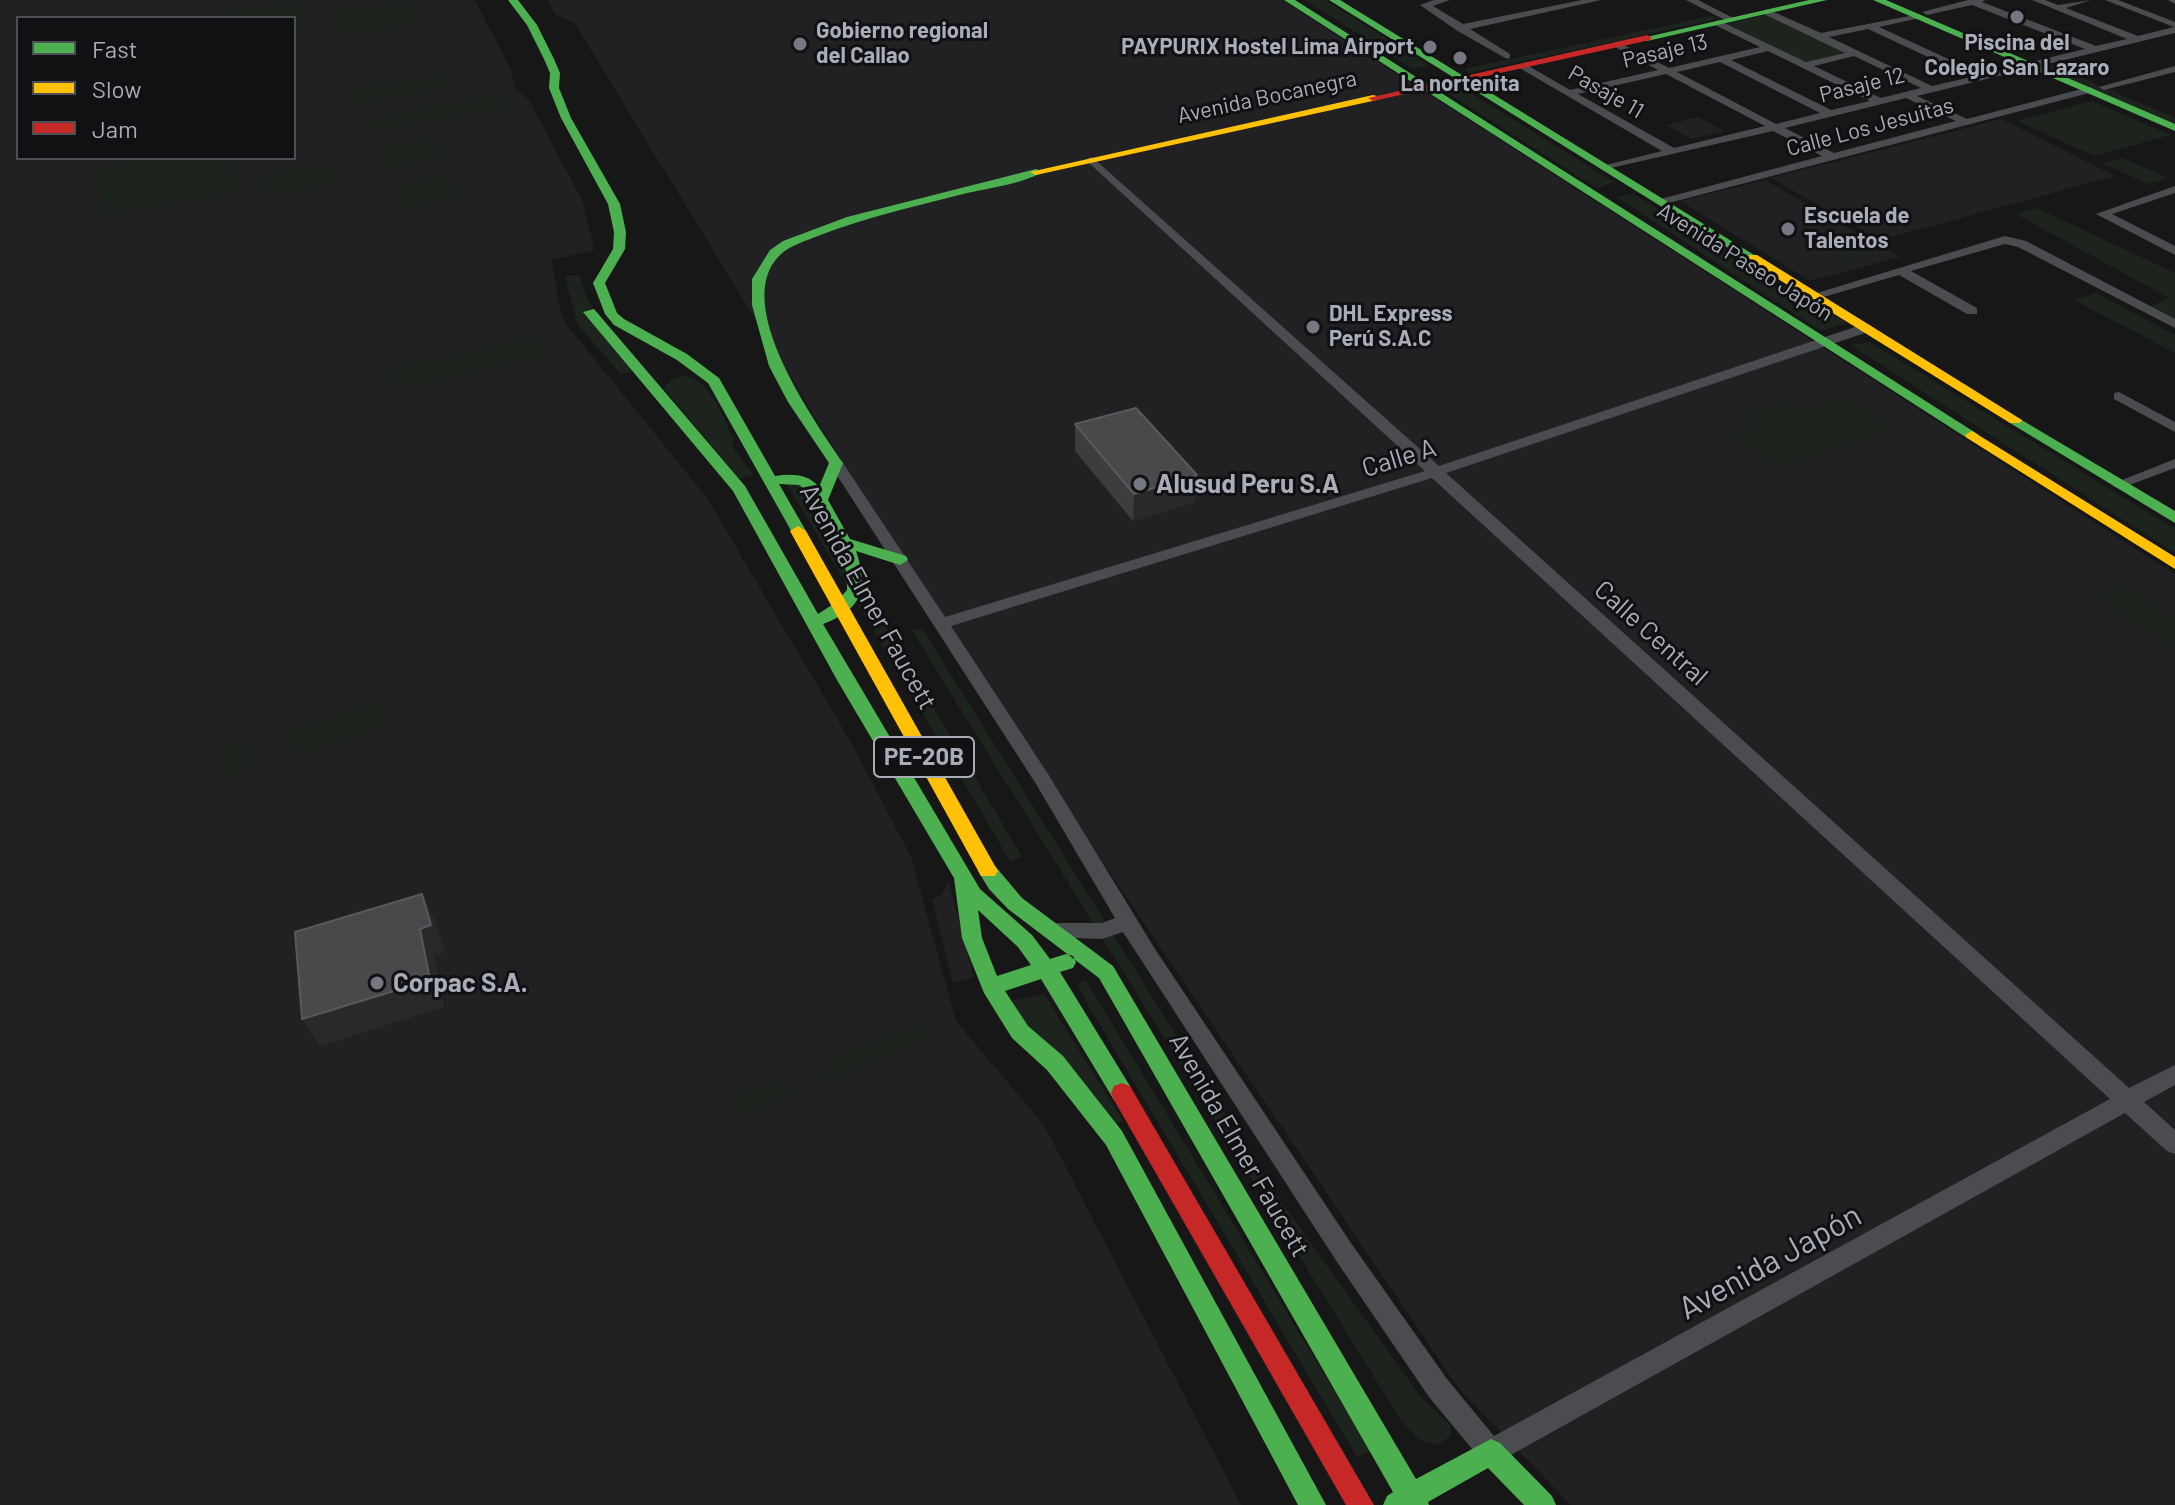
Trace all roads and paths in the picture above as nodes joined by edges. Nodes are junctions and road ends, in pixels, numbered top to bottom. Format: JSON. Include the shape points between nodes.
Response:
{"nodes":[{"id":1,"x":494,"y":0,"type":"edge"},
{"id":2,"x":513,"y":0,"type":"edge"},
{"id":3,"x":1289,"y":0,"type":"edge"},
{"id":4,"x":1334,"y":0,"type":"edge"},
{"id":5,"x":1596,"y":0,"type":"edge"},
{"id":6,"x":1691,"y":0,"type":"edge"},
{"id":7,"x":1822,"y":0,"type":"edge"},
{"id":8,"x":1878,"y":0,"type":"edge"},
{"id":9,"x":1898,"y":0,"type":"edge"},
{"id":10,"x":2037,"y":0,"type":"edge"},
{"id":11,"x":2086,"y":0,"type":"edge"},
{"id":12,"x":2110,"y":0,"type":"edge"},
{"id":13,"x":1436,"y":1,"type":"edge"},
{"id":14,"x":1977,"y":1,"type":"edge"},
{"id":15,"x":1771,"y":6,"type":"edge"},
{"id":16,"x":2057,"y":8,"type":"junction"},
{"id":17,"x":1922,"y":14,"type":"junction"},
{"id":18,"x":1722,"y":18,"type":"junction"},
{"id":19,"x":1869,"y":26,"type":"junction"},
{"id":20,"x":1459,"y":28,"type":"junction"},
{"id":21,"x":2175,"y":28,"type":"edge"},
{"id":22,"x":1822,"y":36,"type":"junction"},
{"id":23,"x":2139,"y":40,"type":"junction"},
{"id":24,"x":1618,"y":45,"type":"junction"},
{"id":25,"x":1770,"y":48,"type":"junction"},
{"id":26,"x":2097,"y":50,"type":"junction"},
{"id":27,"x":1856,"y":53,"type":"junction"},
{"id":28,"x":1722,"y":59,"type":"junction"},
{"id":29,"x":1514,"y":61,"type":"junction"},
{"id":30,"x":2036,"y":63,"type":"junction"},
{"id":31,"x":1805,"y":65,"type":"junction"},
{"id":32,"x":2175,"y":69,"type":"edge"},
{"id":33,"x":1667,"y":71,"type":"junction"},
{"id":34,"x":1453,"y":74,"type":"junction"},
{"id":35,"x":2155,"y":74,"type":"junction"},
{"id":36,"x":1980,"y":77,"type":"junction"},
{"id":37,"x":1417,"y":82,"type":"junction"},
{"id":38,"x":2175,"y":82,"type":"edge"},
{"id":39,"x":1931,"y":89,"type":"junction"},
{"id":40,"x":2096,"y":89,"type":"junction"},
{"id":41,"x":1568,"y":93,"type":"junction"},
{"id":42,"x":1907,"y":95,"type":"junction"},
{"id":43,"x":1880,"y":102,"type":"junction"},
{"id":44,"x":1830,"y":114,"type":"junction"},
{"id":45,"x":2170,"y":120,"type":"edge"},
{"id":46,"x":1966,"y":122,"type":"junction"},
{"id":47,"x":1774,"y":127,"type":"junction"},
{"id":48,"x":1672,"y":152,"type":"junction"},
{"id":49,"x":1832,"y":157,"type":"junction"},
{"id":50,"x":1092,"y":160,"type":"junction"},
{"id":51,"x":1606,"y":168,"type":"junction"},
{"id":52,"x":1633,"y":184,"type":"junction"},
{"id":53,"x":2175,"y":189,"type":"edge"},
{"id":54,"x":585,"y":192,"type":"dead end"},
{"id":55,"x":1594,"y":195,"type":"junction"},
{"id":56,"x":1661,"y":202,"type":"junction"},
{"id":57,"x":601,"y":231,"type":"dead end"},
{"id":58,"x":2175,"y":251,"type":"edge"},
{"id":59,"x":1900,"y":270,"type":"junction"},
{"id":60,"x":757,"y":294,"type":"joint"},
{"id":61,"x":1813,"y":296,"type":"junction"},
{"id":62,"x":1972,"y":311,"type":"dead end"},
{"id":63,"x":2175,"y":324,"type":"edge"},
{"id":64,"x":1866,"y":328,"type":"junction"},
{"id":65,"x":1826,"y":342,"type":"junction"},
{"id":66,"x":699,"y":370,"type":"junction"},
{"id":67,"x":658,"y":393,"type":"junction"},
{"id":68,"x":2119,"y":396,"type":"dead end"},
{"id":69,"x":2175,"y":428,"type":"edge"},
{"id":70,"x":836,"y":463,"type":"junction"},
{"id":71,"x":2175,"y":463,"type":"edge"},
{"id":72,"x":1436,"y":472,"type":"junction"},
{"id":73,"x":771,"y":481,"type":"junction"},
{"id":74,"x":2119,"y":484,"type":"junction"},
{"id":75,"x":820,"y":501,"type":"junction"},
{"id":76,"x":2175,"y":518,"type":"edge"},
{"id":77,"x":844,"y":542,"type":"junction"},
{"id":78,"x":900,"y":560,"type":"junction"},
{"id":79,"x":2175,"y":564,"type":"edge"},
{"id":80,"x":839,"y":608,"type":"junction"},
{"id":81,"x":816,"y":622,"type":"junction"},
{"id":82,"x":942,"y":623,"type":"junction"},
{"id":83,"x":909,"y":729,"type":"junction"},
{"id":84,"x":880,"y":737,"type":"junction"},
{"id":85,"x":985,"y":869,"type":"junction"},
{"id":86,"x":963,"y":876,"type":"junction"},
{"id":87,"x":1128,"y":922,"type":"junction"},
{"id":88,"x":1049,"y":930,"type":"junction"},
{"id":89,"x":1101,"y":965,"type":"junction"},
{"id":90,"x":1047,"y":967,"type":"junction"},
{"id":91,"x":991,"y":987,"type":"junction"},
{"id":92,"x":2175,"y":1074,"type":"edge"},
{"id":93,"x":2128,"y":1102,"type":"junction"},
{"id":94,"x":2175,"y":1144,"type":"edge"},
{"id":95,"x":1491,"y":1452,"type":"junction"},
{"id":96,"x":1408,"y":1502,"type":"edge"},
{"id":97,"x":1313,"y":1505,"type":"edge"},
{"id":98,"x":1361,"y":1505,"type":"edge"},
{"id":99,"x":1543,"y":1505,"type":"edge"}],
"edges":[{"from":1,"to":54,"type":"main road","via":[[538,73],[552,120]]},
{"from":2,"to":66,"type":"main road","name":"Avenida Elmer Faucett","number":"PE-20B","via":[[549,59],[566,118],[614,204],[619,249],[599,283],[611,314]]},
{"from":3,"to":37,"type":"main road","name":"Avenida Paseo Japón"},
{"from":4,"to":34,"type":"main road","name":"Avenida Paseo Japón"},
{"from":5,"to":20,"type":"street"},
{"from":6,"to":18,"type":"street"},
{"from":7,"to":15,"type":"main road","name":"Avenida Bocanegra"},
{"from":8,"to":17,"type":"main road"},
{"from":9,"to":17,"type":"main road"},
{"from":10,"to":16,"type":"street"},
{"from":11,"to":16,"type":"street"},
{"from":12,"to":21,"type":"street"},
{"from":13,"to":20,"type":"street","name":"Pasaje 11","via":[[1425,5]]},
{"from":14,"to":17,"type":"street"},
{"from":14,"to":26,"type":"street"},
{"from":15,"to":18,"type":"main road","name":"Avenida Bocanegra"},
{"from":15,"to":22,"type":"street"},
{"from":16,"to":23,"type":"street"},
{"from":17,"to":19,"type":"street"},
{"from":17,"to":30,"type":"main road"},
{"from":18,"to":24,"type":"main road","name":"Avenida Bocanegra"},
{"from":18,"to":25,"type":"street"},
{"from":18,"to":29,"type":"main road","name":"Avenida Bocanegra"},
{"from":19,"to":22,"type":"street"},
{"from":19,"to":36,"type":"street"},
{"from":20,"to":29,"type":"street","name":"Pasaje 11"},
{"from":21,"to":23,"type":"street","name":"Pasaje 12"},
{"from":22,"to":27,"type":"street"},
{"from":23,"to":26,"type":"street","name":"Pasaje 12"},
{"from":24,"to":29,"type":"main road","name":"Avenida Bocanegra"},
{"from":24,"to":33,"type":"street"},
{"from":25,"to":28,"type":"street","name":"Pasaje 13"},
{"from":25,"to":31,"type":"street"},
{"from":26,"to":30,"type":"street","name":"Pasaje 12"},
{"from":27,"to":31,"type":"street"},
{"from":27,"to":39,"type":"street"},
{"from":28,"to":33,"type":"street","name":"Pasaje 13"},
{"from":28,"to":44,"type":"street"},
{"from":29,"to":34,"type":"main road","name":"Avenida Bocanegra"},
{"from":29,"to":41,"type":"street","name":"Pasaje 11"},
{"from":30,"to":36,"type":"street","name":"Pasaje 12"},
{"from":30,"to":40,"type":"main road"},
{"from":31,"to":43,"type":"street"},
{"from":32,"to":35,"type":"street","name":"Calle Los Jesuitas"},
{"from":33,"to":41,"type":"street","name":"Pasaje 13"},
{"from":33,"to":47,"type":"street"},
{"from":34,"to":37,"type":"main road","name":"Avenida Bocanegra"},
{"from":34,"to":51,"type":"main road","name":"Avenida Paseo Japón"},
{"from":35,"to":38,"type":"street"},
{"from":35,"to":40,"type":"street","name":"Calle Los Jesuitas"},
{"from":36,"to":39,"type":"street","name":"Pasaje 12"},
{"from":37,"to":50,"type":"main road","name":"Avenida Bocanegra"},
{"from":37,"to":55,"type":"main road","name":"Avenida Paseo Japón"},
{"from":39,"to":42,"type":"street","name":"Pasaje 12"},
{"from":40,"to":45,"type":"main road"},
{"from":40,"to":46,"type":"street","name":"Calle Los Jesuitas"},
{"from":41,"to":48,"type":"street","name":"Pasaje 11"},
{"from":42,"to":43,"type":"street","name":"Pasaje 12"},
{"from":42,"to":46,"type":"street"},
{"from":43,"to":44,"type":"street","name":"Pasaje 12"},
{"from":44,"to":47,"type":"street","name":"Pasaje 12"},
{"from":46,"to":49,"type":"street","name":"Calle Los Jesuitas"},
{"from":47,"to":48,"type":"street","name":"Pasaje 12"},
{"from":47,"to":49,"type":"street"},
{"from":48,"to":51,"type":"street","name":"Pasaje 12"},
{"from":49,"to":56,"type":"street","name":"Calle Los Jesuitas"},
{"from":50,"to":60,"type":"main road","name":"Avenida Bocanegra","via":[[916,200],[820,229],[774,253],[758,279]]},
{"from":50,"to":72,"type":"street","name":"Calle Central"},
{"from":51,"to":52,"type":"main road","name":"Avenida Paseo Japón"},
{"from":52,"to":55,"type":"main road"},
{"from":52,"to":56,"type":"main road","name":"Avenida Paseo Japón"},
{"from":53,"to":58,"type":"street","via":[[2102,214]]},
{"from":55,"to":65,"type":"main road","name":"Avenida Paseo Japón"},
{"from":56,"to":61,"type":"main road","name":"Avenida Paseo Japón"},
{"from":57,"to":67,"type":"main road","number":"PE-20B","via":[[599,255],[584,283],[587,311]]},
{"from":59,"to":61,"type":"street"},
{"from":59,"to":62,"type":"street"},
{"from":59,"to":63,"type":"street","via":[[2010,241]]},
{"from":60,"to":70,"type":"main road","name":"Avenida Elmer Faucett","via":[[776,366]]},
{"from":61,"to":64,"type":"main road","name":"Avenida Paseo Japón"},
{"from":64,"to":65,"type":"street","name":"Calle A"},
{"from":64,"to":74,"type":"main road","name":"Avenida Paseo Japón"},
{"from":65,"to":72,"type":"street","name":"Calle A"},
{"from":65,"to":79,"type":"main road","name":"Avenida Paseo Japón"},
{"from":66,"to":67,"type":"main road","via":[[669,372],[658,383]]},
{"from":66,"to":73,"type":"main road","name":"Avenida Elmer Faucett","number":"PE-20B","via":[[714,381]]},
{"from":67,"to":81,"type":"main road","number":"PE-20B","via":[[740,489]]},
{"from":68,"to":69,"type":"street"},
{"from":70,"to":75,"type":"main road"},
{"from":70,"to":78,"type":"street","name":"Avenida Elmer Faucett"},
{"from":71,"to":74,"type":"street"},
{"from":72,"to":82,"type":"street","name":"Calle A"},
{"from":72,"to":93,"type":"street","name":"Calle Central"},
{"from":73,"to":75,"type":"main road","via":[[806,482]]},
{"from":73,"to":80,"type":"main road","name":"Avenida Elmer Faucett","number":"PE-20B"},
{"from":74,"to":76,"type":"main road","name":"Avenida Paseo Japón"},
{"from":75,"to":77,"type":"main road"},
{"from":77,"to":78,"type":"main road"},
{"from":77,"to":80,"type":"main road","via":[[860,570],[857,588]]},
{"from":78,"to":82,"type":"street","name":"Avenida Elmer Faucett"},
{"from":80,"to":81,"type":"main road"},
{"from":80,"to":83,"type":"main road","name":"Avenida Elmer Faucett","number":"PE-20B"},
{"from":81,"to":84,"type":"main road","number":"PE-20B"},
{"from":82,"to":87,"type":"street","name":"Avenida Elmer Faucett"},
{"from":83,"to":84,"type":"main road"},
{"from":83,"to":85,"type":"main road","name":"Avenida Elmer Faucett","number":"PE-20B"},
{"from":84,"to":86,"type":"main road","number":"PE-20B"},
{"from":85,"to":86,"type":"main road"},
{"from":85,"to":88,"type":"main road","name":"Avenida Elmer Faucett","number":"PE-20B","via":[[1006,897]]},
{"from":86,"to":90,"type":"main road","number":"PE-20B","via":[[973,894]]},
{"from":86,"to":91,"type":"main road","via":[[972,938]]},
{"from":87,"to":88,"type":"street","via":[[1102,931]]},
{"from":87,"to":95,"type":"street","name":"Avenida Elmer Faucett","via":[[1345,1254],[1438,1388]]},
{"from":88,"to":89,"type":"main road","name":"Avenida Elmer Faucett","number":"PE-20B"},
{"from":89,"to":90,"type":"main road","via":[[1065,962]]},
{"from":89,"to":96,"type":"main road","name":"Avenida Elmer Faucett","number":"PE-20B"},
{"from":90,"to":91,"type":"main road"},
{"from":90,"to":98,"type":"main road","number":"PE-20B"},
{"from":91,"to":97,"type":"main road","via":[[1020,1032],[1055,1063],[1114,1138]]},
{"from":92,"to":93,"type":"street","name":"Avenida Japón"},
{"from":93,"to":94,"type":"street","name":"Calle Central"},
{"from":93,"to":95,"type":"street","name":"Avenida Japón"},
{"from":95,"to":96,"type":"main road","name":"Avenida Japón"},
{"from":95,"to":99,"type":"main road","name":"Avenida Elmer Faucett"}]}
